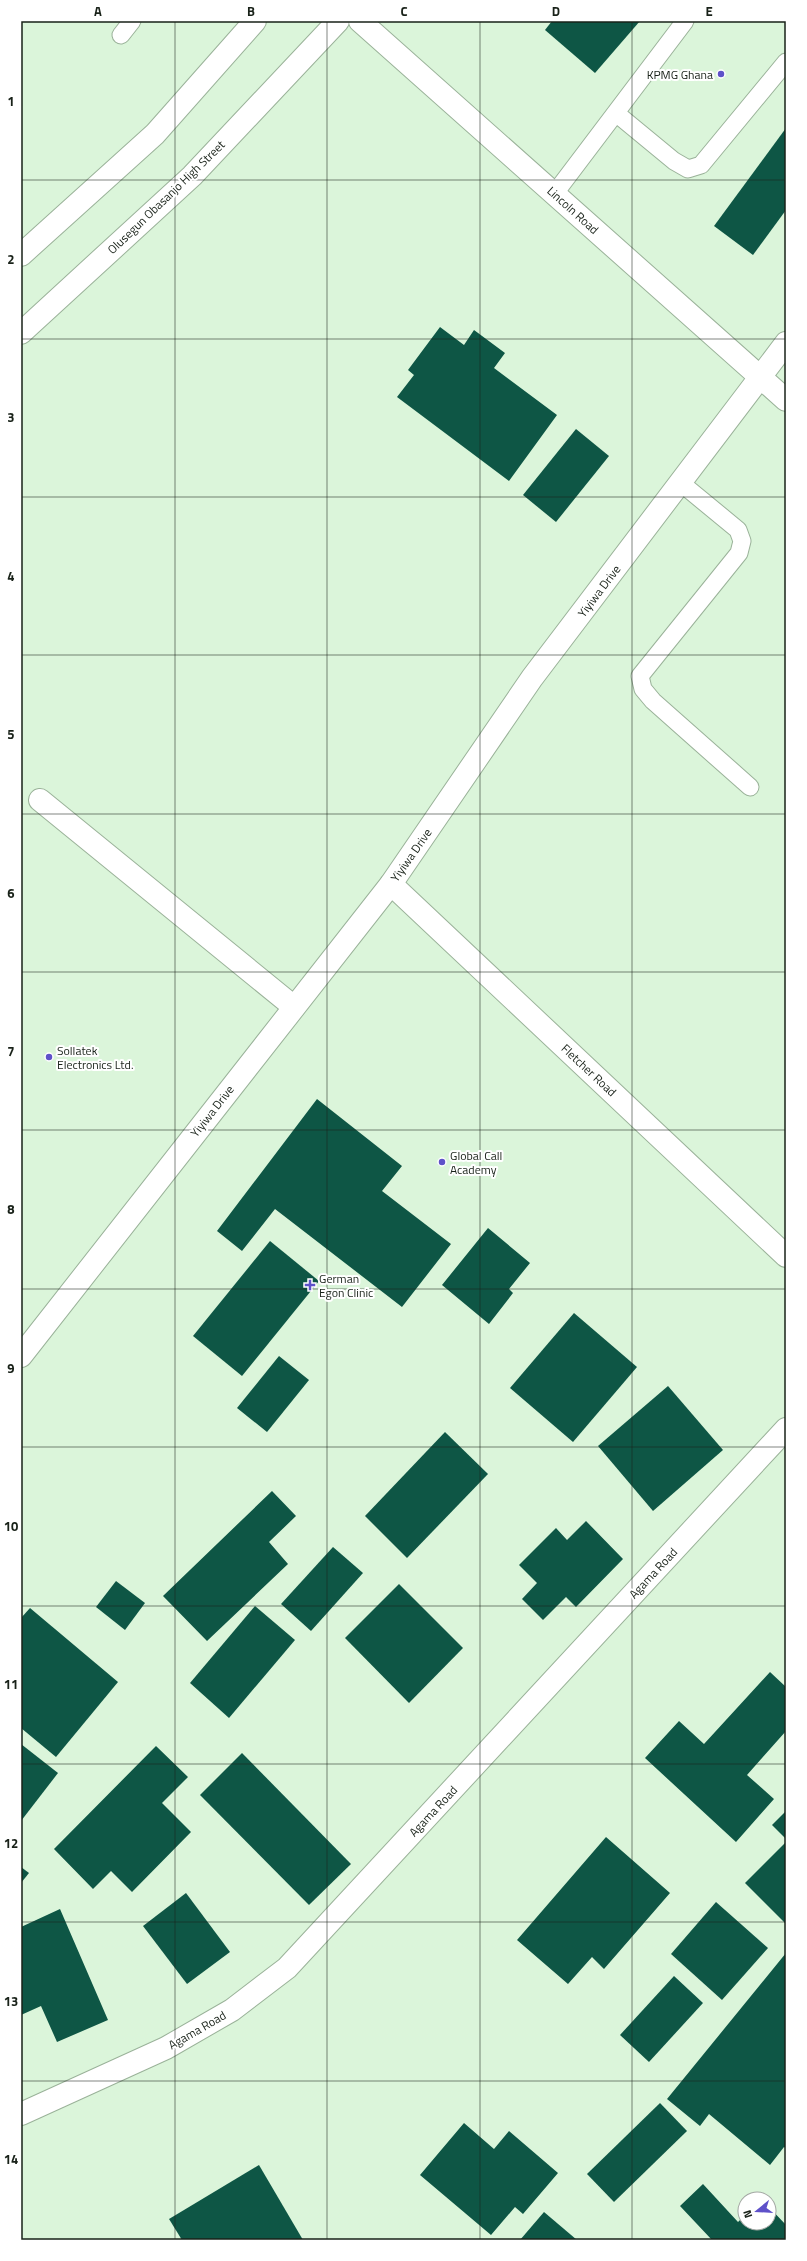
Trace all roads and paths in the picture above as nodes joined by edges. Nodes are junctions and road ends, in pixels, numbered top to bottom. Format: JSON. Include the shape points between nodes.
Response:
{"nodes":[{"id":1,"x":132,"y":21,"type":"edge"},
{"id":2,"x":255,"y":21,"type":"edge"},
{"id":3,"x":338,"y":21,"type":"edge"},
{"id":4,"x":360,"y":21,"type":"edge"},
{"id":5,"x":685,"y":21,"type":"edge"},
{"id":6,"x":121,"y":35,"type":"dead end"},
{"id":7,"x":786,"y":62,"type":"edge"},
{"id":8,"x":616,"y":114,"type":"junction"},
{"id":9,"x":555,"y":193,"type":"junction"},
{"id":10,"x":21,"y":255,"type":"edge"},
{"id":11,"x":21,"y":333,"type":"edge"},
{"id":12,"x":786,"y":343,"type":"edge"},
{"id":13,"x":762,"y":377,"type":"junction"},
{"id":14,"x":786,"y":400,"type":"edge"},
{"id":15,"x":681,"y":483,"type":"junction"},
{"id":16,"x":750,"y":787,"type":"dead end"},
{"id":17,"x":40,"y":800,"type":"dead end"},
{"id":18,"x":391,"y":884,"type":"junction"},
{"id":19,"x":294,"y":1007,"type":"junction"},
{"id":20,"x":786,"y":1256,"type":"edge"},
{"id":21,"x":21,"y":1356,"type":"edge"},
{"id":22,"x":786,"y":1430,"type":"edge"},
{"id":23,"x":21,"y":2114,"type":"edge"}],
"edges":[{"from":1,"to":6,"type":"lane"},
{"from":2,"to":10,"type":"street","via":[[154,134]]},
{"from":3,"to":11,"type":"street","name":"Olusegun Obasanjo High Street","via":[[192,176]]},
{"from":4,"to":9,"type":"street","name":"Lincoln Road"},
{"from":5,"to":8,"type":"lane"},
{"from":7,"to":8,"type":"lane","via":[[701,164],[688,169],[674,161]]},
{"from":8,"to":9,"type":"lane"},
{"from":9,"to":13,"type":"street","name":"Lincoln Road"},
{"from":12,"to":13,"type":"street","name":"Yiyiwa Drive"},
{"from":13,"to":14,"type":"street","name":"Lincoln Road"},
{"from":13,"to":15,"type":"street","name":"Yiyiwa Drive"},
{"from":15,"to":16,"type":"lane","via":[[738,530],[742,541],[738,553],[640,676],[643,689],[653,701]]},
{"from":15,"to":18,"type":"street","name":"Yiyiwa Drive","via":[[532,678]]},
{"from":17,"to":19,"type":"street"},
{"from":18,"to":19,"type":"street","name":"Yiyiwa Drive"},
{"from":18,"to":20,"type":"street","name":"Fletcher Road"},
{"from":19,"to":21,"type":"street","name":"Yiyiwa Drive"},
{"from":22,"to":23,"type":"street","name":"Agama Road","via":[[287,1968],[232,2010],[166,2048]]}]}
